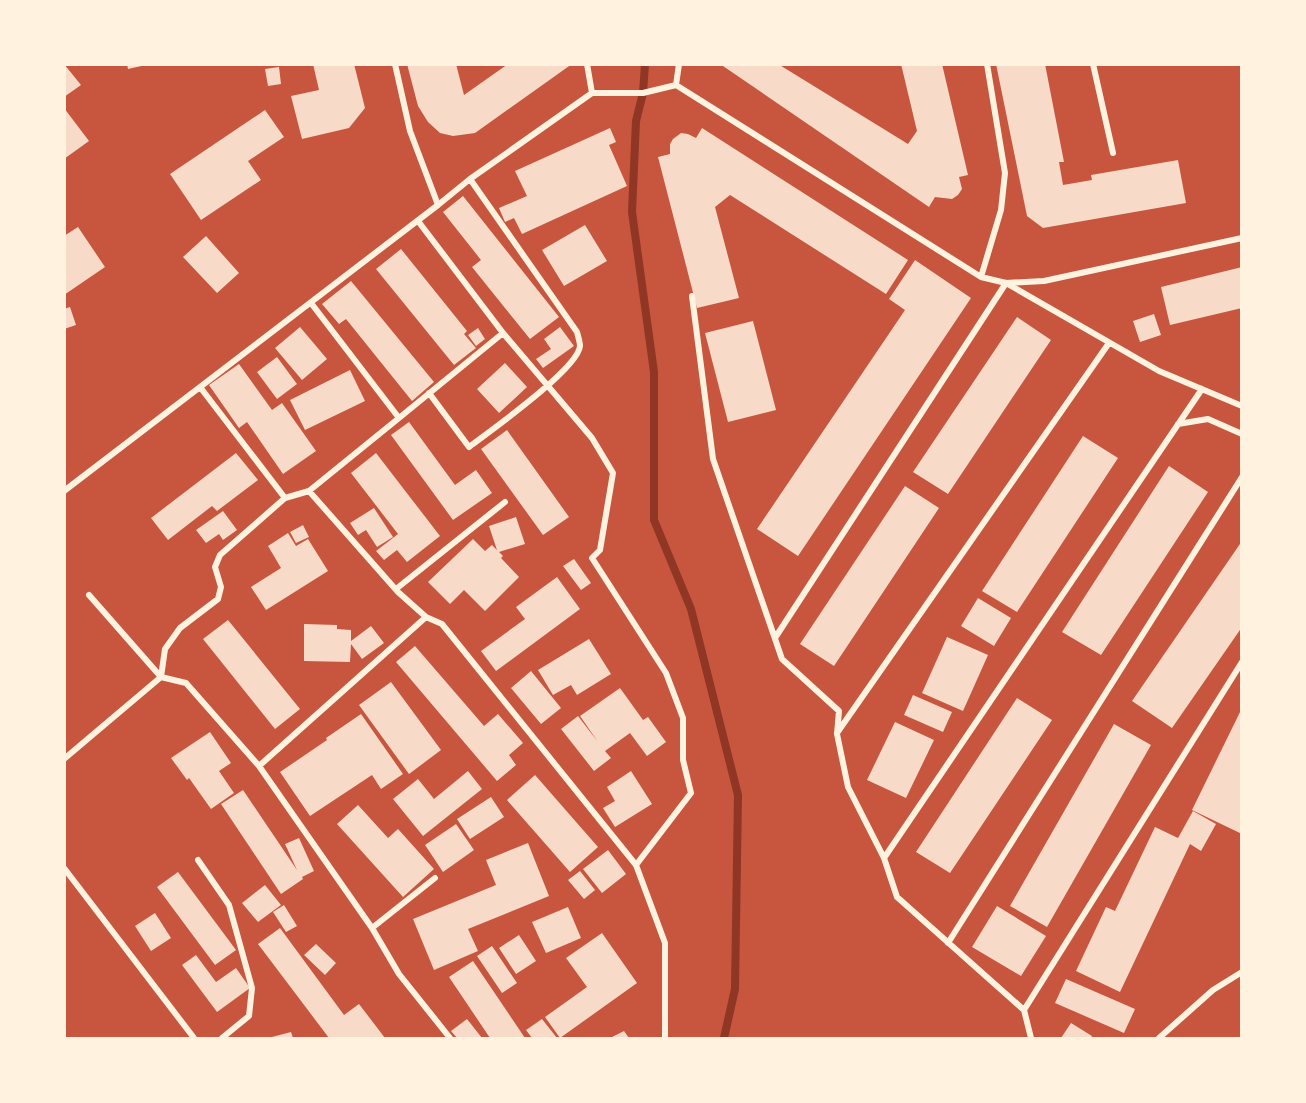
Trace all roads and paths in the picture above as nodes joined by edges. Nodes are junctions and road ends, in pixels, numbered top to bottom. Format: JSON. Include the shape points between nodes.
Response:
{"nodes":[{"id":1,"x":395,"y":64,"type":"edge"},
{"id":2,"x":587,"y":64,"type":"edge"},
{"id":3,"x":679,"y":64,"type":"edge"},
{"id":4,"x":987,"y":64,"type":"edge"},
{"id":5,"x":1093,"y":64,"type":"edge"},
{"id":6,"x":676,"y":85,"type":"junction"},
{"id":7,"x":592,"y":93,"type":"junction"},
{"id":8,"x":1113,"y":153,"type":"dead end"},
{"id":9,"x":470,"y":179,"type":"junction"},
{"id":10,"x":438,"y":205,"type":"junction"},
{"id":11,"x":418,"y":221,"type":"junction"},
{"id":12,"x":1242,"y":238,"type":"edge"},
{"id":13,"x":981,"y":278,"type":"junction"},
{"id":14,"x":1006,"y":283,"type":"junction"},
{"id":15,"x":692,"y":296,"type":"dead end"},
{"id":16,"x":311,"y":303,"type":"junction"},
{"id":17,"x":503,"y":333,"type":"junction"},
{"id":18,"x":1109,"y":343,"type":"junction"},
{"id":19,"x":549,"y":386,"type":"junction"},
{"id":20,"x":200,"y":387,"type":"junction"},
{"id":21,"x":1202,"y":389,"type":"junction"},
{"id":22,"x":429,"y":393,"type":"junction"},
{"id":23,"x":1242,"y":406,"type":"edge"},
{"id":24,"x":399,"y":418,"type":"junction"},
{"id":25,"x":1178,"y":424,"type":"junction"},
{"id":26,"x":1242,"y":434,"type":"edge"},
{"id":27,"x":1242,"y":477,"type":"edge"},
{"id":28,"x":64,"y":491,"type":"edge"},
{"id":29,"x":309,"y":491,"type":"junction"},
{"id":30,"x":285,"y":498,"type":"junction"},
{"id":31,"x":505,"y":502,"type":"dead end"},
{"id":32,"x":396,"y":590,"type":"junction"},
{"id":33,"x":88,"y":595,"type":"dead end"},
{"id":34,"x":426,"y":617,"type":"junction"},
{"id":35,"x":775,"y":638,"type":"junction"},
{"id":36,"x":1242,"y":662,"type":"edge"},
{"id":37,"x":161,"y":677,"type":"junction"},
{"id":38,"x":837,"y":734,"type":"junction"},
{"id":39,"x":64,"y":759,"type":"edge"},
{"id":40,"x":259,"y":766,"type":"junction"},
{"id":41,"x":884,"y":858,"type":"junction"},
{"id":42,"x":198,"y":860,"type":"dead end"},
{"id":43,"x":636,"y":865,"type":"junction"},
{"id":44,"x":64,"y":868,"type":"edge"},
{"id":45,"x":435,"y":878,"type":"dead end"},
{"id":46,"x":372,"y":928,"type":"junction"},
{"id":47,"x":948,"y":943,"type":"junction"},
{"id":48,"x":1242,"y":972,"type":"edge"},
{"id":49,"x":1024,"y":1010,"type":"junction"},
{"id":50,"x":194,"y":1038,"type":"edge"},
{"id":51,"x":222,"y":1038,"type":"edge"},
{"id":52,"x":450,"y":1038,"type":"edge"},
{"id":53,"x":665,"y":1038,"type":"edge"},
{"id":54,"x":1031,"y":1038,"type":"edge"},
{"id":55,"x":1159,"y":1038,"type":"edge"}],
"edges":[{"from":1,"to":10,"type":"street","via":[[410,131]]},
{"from":2,"to":7,"type":"street"},
{"from":3,"to":6,"type":"street"},
{"from":4,"to":13,"type":"street","via":[[1005,174],[1000,210]]},
{"from":5,"to":8,"type":"street"},
{"from":6,"to":7,"type":"street","via":[[643,93]]},
{"from":6,"to":13,"type":"street"},
{"from":7,"to":9,"type":"street"},
{"from":9,"to":10,"type":"street"},
{"from":9,"to":19,"type":"street","via":[[577,332],[580,346],[574,359]]},
{"from":10,"to":11,"type":"street"},
{"from":11,"to":16,"type":"street"},
{"from":11,"to":17,"type":"street"},
{"from":12,"to":14,"type":"street","via":[[1044,281]]},
{"from":13,"to":14,"type":"street"},
{"from":14,"to":18,"type":"street"},
{"from":14,"to":35,"type":"street"},
{"from":15,"to":35,"type":"street","via":[[713,459]]},
{"from":16,"to":20,"type":"street"},
{"from":16,"to":24,"type":"street"},
{"from":17,"to":19,"type":"street"},
{"from":17,"to":22,"type":"street"},
{"from":18,"to":21,"type":"street"},
{"from":18,"to":38,"type":"street"},
{"from":19,"to":22,"type":"street","via":[[469,447]]},
{"from":19,"to":43,"type":"street","via":[[592,438],[613,473],[600,550],[592,558],[666,673],[683,718],[683,760],[691,793]]},
{"from":20,"to":28,"type":"street"},
{"from":20,"to":30,"type":"street"},
{"from":21,"to":23,"type":"street"},
{"from":21,"to":25,"type":"street"},
{"from":22,"to":24,"type":"street"},
{"from":24,"to":29,"type":"street"},
{"from":25,"to":26,"type":"street","via":[[1208,419]]},
{"from":25,"to":41,"type":"street"},
{"from":27,"to":47,"type":"street"},
{"from":29,"to":30,"type":"street"},
{"from":29,"to":32,"type":"street"},
{"from":30,"to":37,"type":"street","via":[[220,555],[215,567],[221,588],[218,599],[180,628],[165,649]]},
{"from":31,"to":32,"type":"street"},
{"from":32,"to":34,"type":"street"},
{"from":33,"to":37,"type":"street"},
{"from":34,"to":40,"type":"street"},
{"from":34,"to":43,"type":"street","via":[[442,624]]},
{"from":35,"to":38,"type":"street","via":[[782,659],[839,711]]},
{"from":36,"to":49,"type":"street"},
{"from":37,"to":39,"type":"street"},
{"from":37,"to":40,"type":"street","via":[[186,683]]},
{"from":38,"to":41,"type":"street","via":[[849,787]]},
{"from":40,"to":46,"type":"street"},
{"from":41,"to":47,"type":"street","via":[[897,897]]},
{"from":42,"to":51,"type":"street","via":[[229,905],[252,988],[249,1016]]},
{"from":43,"to":53,"type":"street","via":[[665,943]]},
{"from":44,"to":50,"type":"street"},
{"from":45,"to":46,"type":"street"},
{"from":46,"to":52,"type":"street","via":[[399,974]]},
{"from":47,"to":49,"type":"street"},
{"from":48,"to":55,"type":"street","via":[[1213,990]]},
{"from":49,"to":54,"type":"street"}]}
